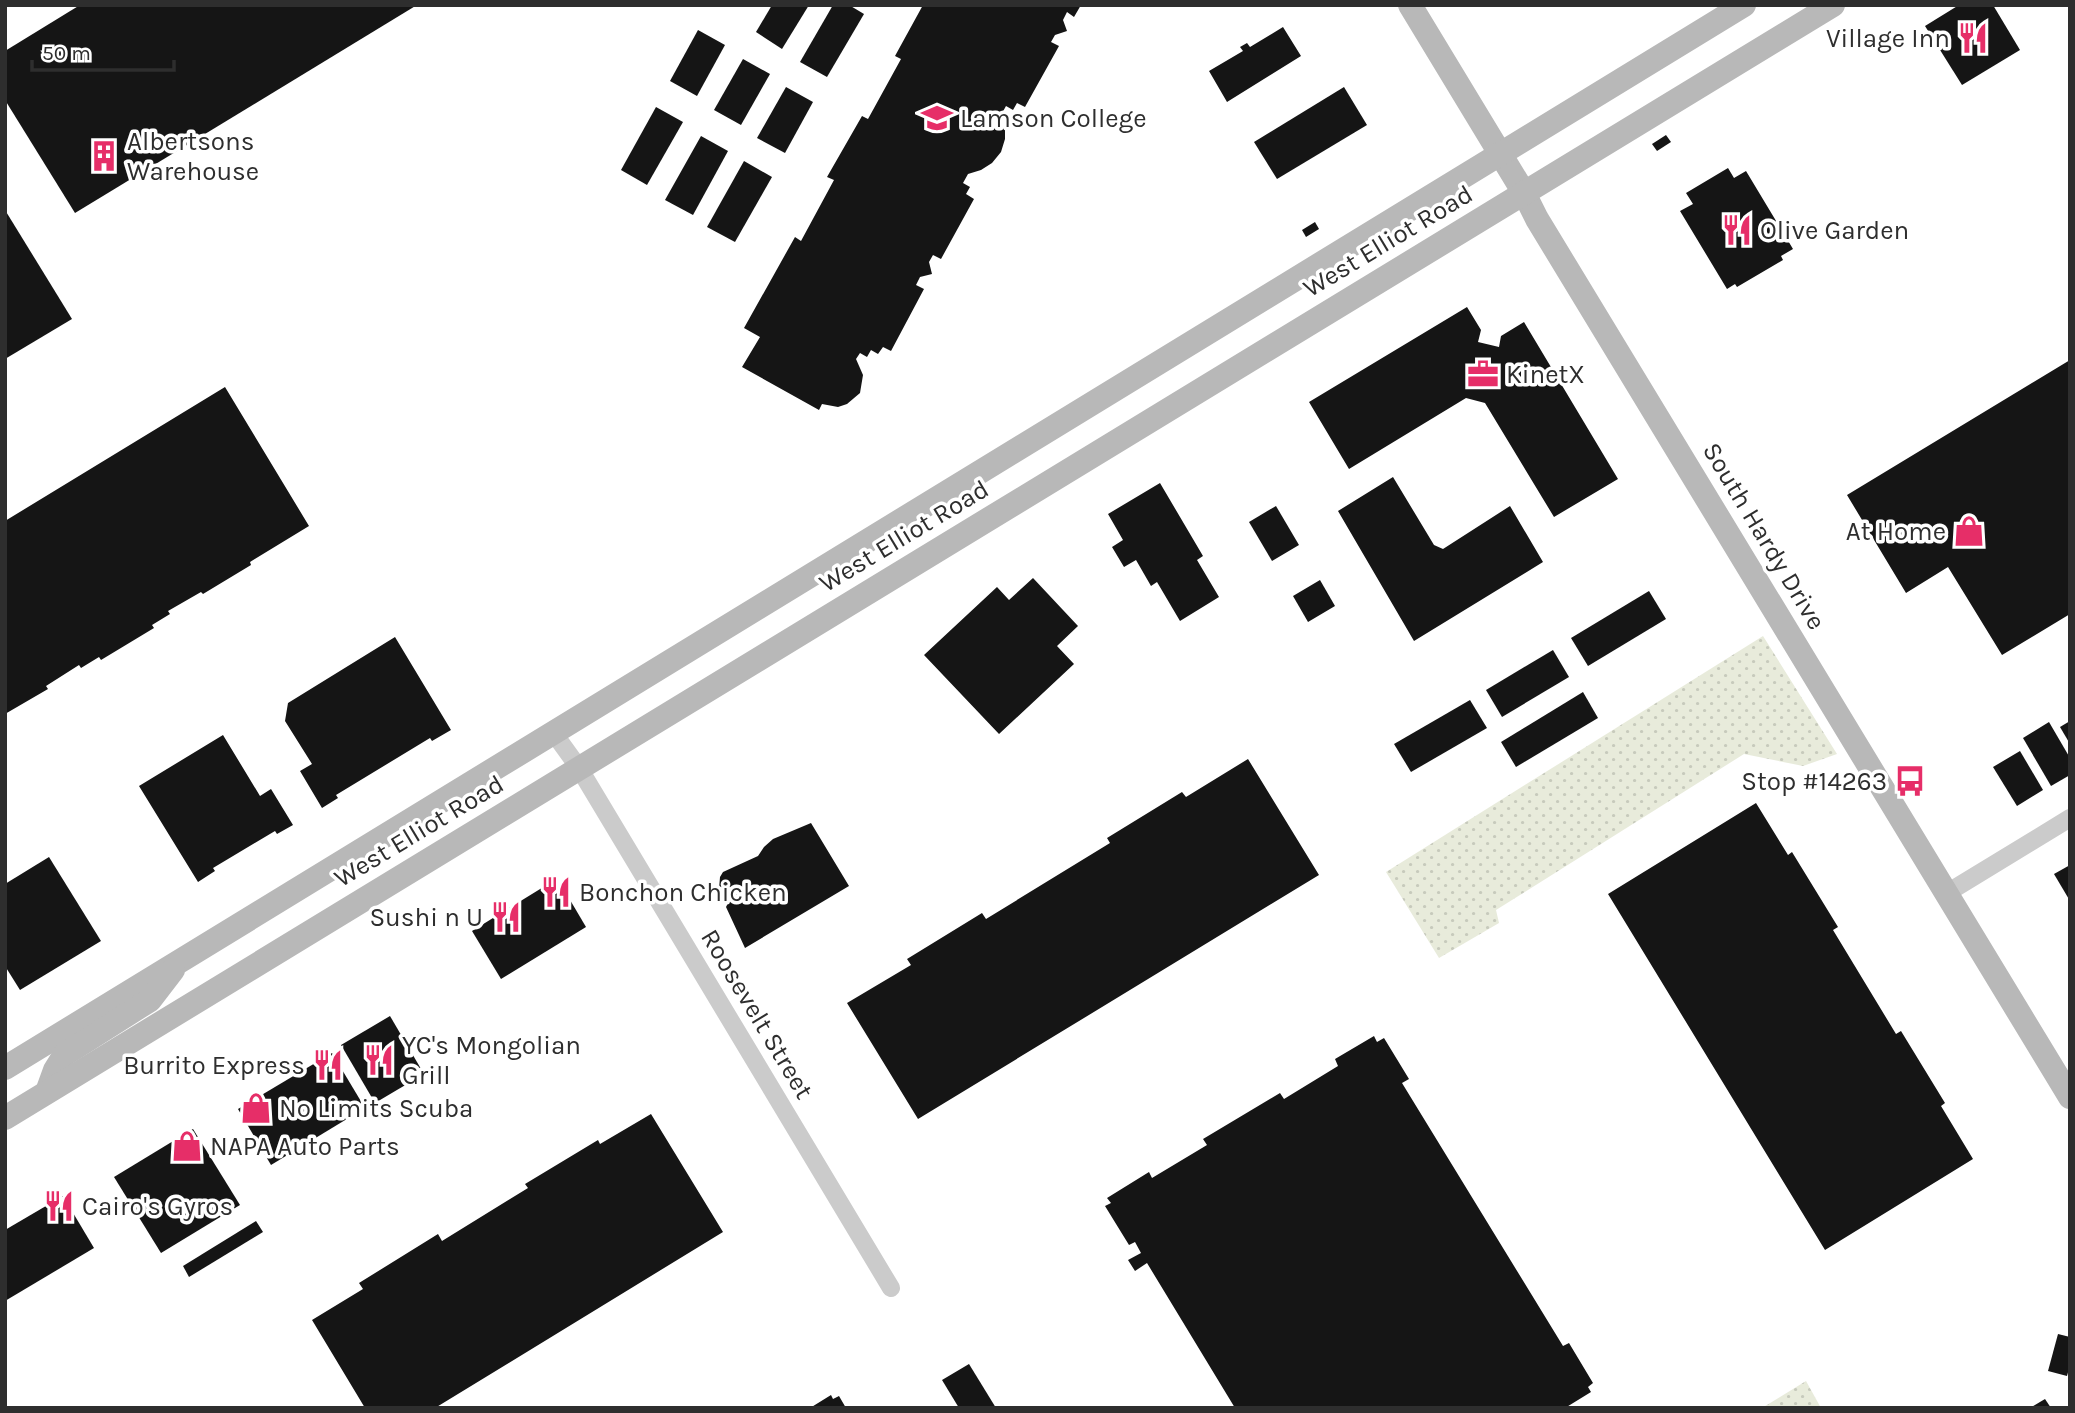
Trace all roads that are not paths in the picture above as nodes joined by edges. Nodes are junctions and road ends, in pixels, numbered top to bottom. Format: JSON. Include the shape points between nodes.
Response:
{"nodes":[{"id":1,"x":1410,"y":5,"type":"edge"},
{"id":2,"x":1744,"y":5,"type":"edge"},
{"id":3,"x":1833,"y":5,"type":"edge"},
{"id":4,"x":1501,"y":155,"type":"junction"},
{"id":5,"x":1524,"y":193,"type":"junction"},
{"id":6,"x":553,"y":732,"type":"junction"},
{"id":7,"x":579,"y":768,"type":"junction"},
{"id":8,"x":2070,"y":818,"type":"edge"},
{"id":9,"x":1947,"y":893,"type":"junction"},
{"id":10,"x":182,"y":958,"type":"junction"},
{"id":11,"x":14,"y":1062,"type":"edge"},
{"id":12,"x":5,"y":1090,"type":"edge"},
{"id":13,"x":47,"y":1092,"type":"junction"},
{"id":14,"x":2069,"y":1093,"type":"edge"},
{"id":15,"x":5,"y":1118,"type":"edge"},
{"id":16,"x":891,"y":1288,"type":"dead end"}],
"edges":[{"from":1,"to":4,"type":"main road","name":"South Hardy Drive"},
{"from":2,"to":4,"type":"main road","name":"West Elliot Road"},
{"from":3,"to":5,"type":"main road","name":"West Elliot Road"},
{"from":4,"to":5,"type":"main road","name":"South Hardy Drive"},
{"from":4,"to":6,"type":"main road","name":"West Elliot Road"},
{"from":5,"to":7,"type":"main road","name":"West Elliot Road"},
{"from":5,"to":9,"type":"main road","name":"South Hardy Drive"},
{"from":6,"to":7,"type":"street","name":"Roosevelt Street"},
{"from":6,"to":10,"type":"main road","name":"West Elliot Road"},
{"from":7,"to":13,"type":"main road","name":"West Elliot Road"},
{"from":7,"to":16,"type":"street","name":"Roosevelt Street"},
{"from":8,"to":9,"type":"street"},
{"from":9,"to":14,"type":"main road","name":"South Hardy Drive"},
{"from":10,"to":11,"type":"main road","name":"West Elliot Road"},
{"from":10,"to":13,"type":"main road","via":[[150,1000],[65,1054]]},
{"from":11,"to":12,"type":"main road"},
{"from":13,"to":15,"type":"main road","name":"West Elliot Road"}]}
